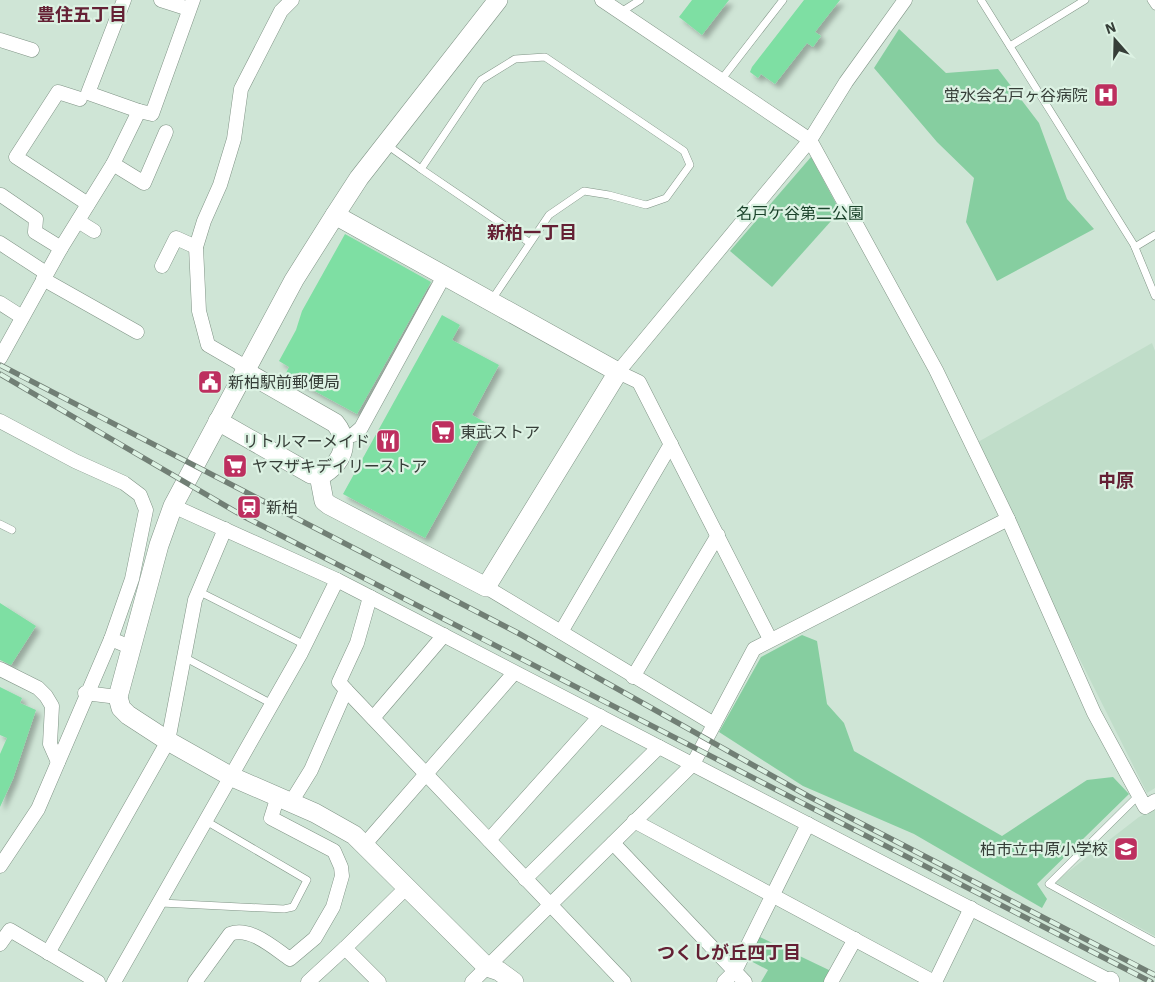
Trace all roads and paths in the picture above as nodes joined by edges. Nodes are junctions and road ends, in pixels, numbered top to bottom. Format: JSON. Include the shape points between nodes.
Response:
{"nodes":[{"id":1,"x":124,"y":0,"type":"edge"},
{"id":2,"x":162,"y":0,"type":"edge"},
{"id":3,"x":292,"y":0,"type":"edge"},
{"id":4,"x":498,"y":0,"type":"edge"},
{"id":5,"x":602,"y":0,"type":"edge"},
{"id":6,"x":640,"y":0,"type":"edge"},
{"id":7,"x":783,"y":0,"type":"edge"},
{"id":8,"x":905,"y":0,"type":"edge"},
{"id":9,"x":981,"y":0,"type":"edge"},
{"id":10,"x":1085,"y":0,"type":"edge"},
{"id":11,"x":1151,"y":0,"type":"edge"},
{"id":12,"x":191,"y":4,"type":"edge"},
{"id":13,"x":1155,"y":6,"type":"edge"},
{"id":14,"x":621,"y":13,"type":"junction"},
{"id":15,"x":0,"y":40,"type":"edge"},
{"id":16,"x":1010,"y":46,"type":"junction"},
{"id":17,"x":32,"y":50,"type":"dead end"},
{"id":18,"x":720,"y":80,"type":"junction"},
{"id":19,"x":80,"y":99,"type":"dead end"},
{"id":20,"x":139,"y":111,"type":"junction"},
{"id":21,"x":166,"y":132,"type":"dead end"},
{"id":22,"x":810,"y":140,"type":"junction"},
{"id":23,"x":385,"y":144,"type":"junction"},
{"id":24,"x":113,"y":164,"type":"junction"},
{"id":25,"x":421,"y":169,"type":"junction"},
{"id":26,"x":1,"y":195,"type":"edge"},
{"id":27,"x":88,"y":204,"type":"junction"},
{"id":28,"x":335,"y":214,"type":"junction"},
{"id":29,"x":78,"y":221,"type":"junction"},
{"id":30,"x":94,"y":230,"type":"dead end"},
{"id":31,"x":1155,"y":235,"type":"edge"},
{"id":32,"x":0,"y":243,"type":"edge"},
{"id":33,"x":530,"y":243,"type":"junction"},
{"id":34,"x":196,"y":247,"type":"junction"},
{"id":35,"x":1135,"y":247,"type":"junction"},
{"id":36,"x":61,"y":248,"type":"junction"},
{"id":37,"x":162,"y":266,"type":"dead end"},
{"id":38,"x":44,"y":276,"type":"junction"},
{"id":39,"x":444,"y":276,"type":"junction"},
{"id":40,"x":1155,"y":296,"type":"edge"},
{"id":41,"x":491,"y":301,"type":"junction"},
{"id":42,"x":0,"y":303,"type":"edge"},
{"id":43,"x":22,"y":317,"type":"junction"},
{"id":44,"x":137,"y":332,"type":"dead end"},
{"id":45,"x":0,"y":358,"type":"edge"},
{"id":46,"x":246,"y":372,"type":"junction"},
{"id":47,"x":618,"y":372,"type":"junction"},
{"id":48,"x":0,"y":421,"type":"edge"},
{"id":49,"x":218,"y":421,"type":"junction"},
{"id":50,"x":344,"y":437,"type":"junction"},
{"id":51,"x":671,"y":444,"type":"junction"},
{"id":52,"x":319,"y":475,"type":"junction"},
{"id":53,"x":172,"y":506,"type":"junction"},
{"id":54,"x":1008,"y":519,"type":"junction"},
{"id":55,"x":0,"y":524,"type":"edge"},
{"id":56,"x":225,"y":529,"type":"junction"},
{"id":57,"x":12,"y":530,"type":"dead end"},
{"id":58,"x":718,"y":536,"type":"junction"},
{"id":59,"x":337,"y":580,"type":"junction"},
{"id":60,"x":486,"y":587,"type":"junction"},
{"id":61,"x":198,"y":591,"type":"junction"},
{"id":62,"x":370,"y":597,"type":"junction"},
{"id":63,"x":560,"y":632,"type":"junction"},
{"id":64,"x":444,"y":636,"type":"junction"},
{"id":65,"x":111,"y":639,"type":"junction"},
{"id":66,"x":770,"y":640,"type":"junction"},
{"id":67,"x":305,"y":645,"type":"junction"},
{"id":68,"x":130,"y":647,"type":"junction"},
{"id":69,"x":184,"y":657,"type":"junction"},
{"id":70,"x":0,"y":669,"type":"edge"},
{"id":71,"x":514,"y":673,"type":"junction"},
{"id":72,"x":633,"y":677,"type":"junction"},
{"id":73,"x":346,"y":690,"type":"junction"},
{"id":74,"x":85,"y":693,"type":"junction"},
{"id":75,"x":118,"y":697,"type":"junction"},
{"id":76,"x":272,"y":704,"type":"junction"},
{"id":77,"x":600,"y":716,"type":"junction"},
{"id":78,"x":373,"y":718,"type":"junction"},
{"id":79,"x":714,"y":724,"type":"junction"},
{"id":80,"x":168,"y":741,"type":"junction"},
{"id":81,"x":659,"y":747,"type":"junction"},
{"id":82,"x":58,"y":762,"type":"junction"},
{"id":83,"x":693,"y":764,"type":"junction"},
{"id":84,"x":426,"y":774,"type":"junction"},
{"id":85,"x":230,"y":776,"type":"junction"},
{"id":86,"x":1138,"y":796,"type":"junction"},
{"id":87,"x":284,"y":801,"type":"junction"},
{"id":88,"x":1155,"y":801,"type":"edge"},
{"id":89,"x":206,"y":821,"type":"junction"},
{"id":90,"x":634,"y":821,"type":"junction"},
{"id":91,"x":808,"y":824,"type":"junction"},
{"id":92,"x":488,"y":840,"type":"junction"},
{"id":93,"x":612,"y":843,"type":"junction"},
{"id":94,"x":365,"y":844,"type":"junction"},
{"id":95,"x":0,"y":866,"type":"edge"},
{"id":96,"x":525,"y":879,"type":"junction"},
{"id":97,"x":407,"y":887,"type":"junction"},
{"id":98,"x":773,"y":894,"type":"junction"},
{"id":99,"x":160,"y":903,"type":"junction"},
{"id":100,"x":550,"y":905,"type":"junction"},
{"id":101,"x":972,"y":908,"type":"junction"},
{"id":102,"x":855,"y":939,"type":"junction"},
{"id":103,"x":1155,"y":942,"type":"edge"},
{"id":104,"x":0,"y":944,"type":"edge"},
{"id":105,"x":345,"y":948,"type":"junction"},
{"id":106,"x":48,"y":953,"type":"junction"},
{"id":107,"x":735,"y":972,"type":"junction"},
{"id":108,"x":490,"y":975,"type":"edge"},
{"id":109,"x":98,"y":982,"type":"edge"},
{"id":110,"x":114,"y":982,"type":"edge"},
{"id":111,"x":195,"y":982,"type":"edge"},
{"id":112,"x":308,"y":982,"type":"edge"},
{"id":113,"x":378,"y":982,"type":"edge"},
{"id":114,"x":472,"y":982,"type":"edge"},
{"id":115,"x":514,"y":982,"type":"edge"},
{"id":116,"x":624,"y":982,"type":"edge"},
{"id":117,"x":724,"y":982,"type":"edge"},
{"id":118,"x":745,"y":982,"type":"edge"},
{"id":119,"x":831,"y":982,"type":"edge"},
{"id":120,"x":934,"y":982,"type":"edge"},
{"id":121,"x":1110,"y":982,"type":"edge"}],
"edges":[{"from":1,"to":20,"type":"street","via":[[88,93]]},
{"from":2,"to":12,"type":"street"},
{"from":3,"to":34,"type":"street","via":[[281,11],[241,89],[234,139]]},
{"from":4,"to":23,"type":"street"},
{"from":5,"to":14,"type":"street"},
{"from":6,"to":14,"type":"lane"},
{"from":7,"to":18,"type":"lane"},
{"from":8,"to":22,"type":"street","via":[[846,82]]},
{"from":9,"to":16,"type":"lane"},
{"from":10,"to":16,"type":"lane"},
{"from":11,"to":13,"type":"lane"},
{"from":12,"to":20,"type":"street","via":[[152,114]]},
{"from":14,"to":18,"type":"street"},
{"from":15,"to":17,"type":"street"},
{"from":16,"to":35,"type":"lane"},
{"from":18,"to":22,"type":"street"},
{"from":19,"to":27,"type":"street","via":[[58,92],[16,157]]},
{"from":20,"to":24,"type":"street"},
{"from":21,"to":24,"type":"street","via":[[144,183]]},
{"from":22,"to":47,"type":"street"},
{"from":22,"to":54,"type":"street","via":[[936,370]]},
{"from":23,"to":25,"type":"lane"},
{"from":23,"to":28,"type":"street"},
{"from":24,"to":27,"type":"street"},
{"from":25,"to":33,"type":"lane"},
{"from":25,"to":33,"type":"lane","via":[[481,80],[515,59],[546,57],[684,151],[690,165],[666,198],[646,205],[584,191],[549,215]]},
{"from":26,"to":36,"type":"street","via":[[36,219],[35,232]]},
{"from":27,"to":29,"type":"street"},
{"from":28,"to":39,"type":"street"},
{"from":28,"to":46,"type":"street","via":[[294,280]]},
{"from":29,"to":30,"type":"street"},
{"from":29,"to":36,"type":"street"},
{"from":31,"to":35,"type":"lane"},
{"from":32,"to":38,"type":"street"},
{"from":33,"to":41,"type":"lane"},
{"from":34,"to":37,"type":"street","via":[[176,238]]},
{"from":34,"to":46,"type":"street","via":[[199,311],[208,345],[239,363]]},
{"from":35,"to":40,"type":"lane"},
{"from":36,"to":38,"type":"street"},
{"from":38,"to":43,"type":"street"},
{"from":38,"to":44,"type":"street"},
{"from":39,"to":41,"type":"street"},
{"from":39,"to":50,"type":"street","via":[[361,428]]},
{"from":41,"to":47,"type":"street"},
{"from":42,"to":43,"type":"street"},
{"from":43,"to":45,"type":"street"},
{"from":46,"to":49,"type":"street"},
{"from":46,"to":50,"type":"street","via":[[335,423]]},
{"from":47,"to":51,"type":"street","via":[[639,382]]},
{"from":47,"to":60,"type":"street"},
{"from":48,"to":65,"type":"street","via":[[124,483],[140,495],[146,510],[132,579]]},
{"from":49,"to":52,"type":"street","via":[[311,474]]},
{"from":49,"to":53,"type":"street"},
{"from":50,"to":52,"type":"street","via":[[344,447],[337,461]]},
{"from":51,"to":58,"type":"street"},
{"from":51,"to":63,"type":"street"},
{"from":52,"to":60,"type":"street","via":[[324,501],[329,505]]},
{"from":53,"to":56,"type":"street"},
{"from":53,"to":68,"type":"street","via":[[158,544]]},
{"from":54,"to":66,"type":"street"},
{"from":54,"to":86,"type":"street","via":[[1094,713]]},
{"from":55,"to":57,"type":"lane"},
{"from":56,"to":59,"type":"street"},
{"from":56,"to":61,"type":"street"},
{"from":58,"to":66,"type":"street"},
{"from":58,"to":72,"type":"street"},
{"from":59,"to":62,"type":"street"},
{"from":59,"to":67,"type":"street"},
{"from":60,"to":63,"type":"street"},
{"from":61,"to":67,"type":"lane"},
{"from":61,"to":69,"type":"street"},
{"from":62,"to":64,"type":"street"},
{"from":62,"to":73,"type":"street","via":[[357,643],[339,682]]},
{"from":63,"to":72,"type":"street"},
{"from":64,"to":71,"type":"street"},
{"from":64,"to":78,"type":"street"},
{"from":65,"to":68,"type":"street"},
{"from":65,"to":74,"type":"street"},
{"from":66,"to":79,"type":"street","via":[[754,649]]},
{"from":67,"to":76,"type":"street"},
{"from":68,"to":75,"type":"street"},
{"from":69,"to":76,"type":"lane"},
{"from":69,"to":80,"type":"street"},
{"from":70,"to":82,"type":"street","via":[[38,688],[46,696],[52,706],[50,744]]},
{"from":71,"to":77,"type":"street"},
{"from":71,"to":84,"type":"street"},
{"from":72,"to":79,"type":"street"},
{"from":73,"to":78,"type":"street"},
{"from":73,"to":87,"type":"street","via":[[311,770]]},
{"from":74,"to":75,"type":"street"},
{"from":74,"to":82,"type":"street"},
{"from":75,"to":80,"type":"street","via":[[121,708],[128,715]]},
{"from":76,"to":85,"type":"street"},
{"from":77,"to":81,"type":"street"},
{"from":77,"to":92,"type":"street"},
{"from":78,"to":84,"type":"street"},
{"from":79,"to":83,"type":"street"},
{"from":80,"to":85,"type":"street"},
{"from":80,"to":106,"type":"street"},
{"from":81,"to":83,"type":"street"},
{"from":81,"to":96,"type":"street"},
{"from":82,"to":95,"type":"street","via":[[38,809]]},
{"from":83,"to":90,"type":"street"},
{"from":83,"to":91,"type":"street"},
{"from":84,"to":92,"type":"street"},
{"from":84,"to":94,"type":"street"},
{"from":85,"to":87,"type":"street"},
{"from":85,"to":89,"type":"street"},
{"from":86,"to":88,"type":"street","via":[[1145,807]]},
{"from":86,"to":103,"type":"lane","via":[[1049,884]]},
{"from":87,"to":94,"type":"street","via":[[334,823]]},
{"from":87,"to":111,"type":"street","via":[[271,818],[334,850],[342,876],[333,907],[315,938],[290,959],[258,937],[237,931],[230,934]]},
{"from":89,"to":99,"type":"street"},
{"from":89,"to":99,"type":"lane","via":[[307,880],[292,907],[284,910]]},
{"from":90,"to":93,"type":"street"},
{"from":90,"to":98,"type":"street"},
{"from":91,"to":98,"type":"street"},
{"from":91,"to":101,"type":"street"},
{"from":92,"to":96,"type":"street"},
{"from":93,"to":100,"type":"street"},
{"from":93,"to":107,"type":"street"},
{"from":94,"to":97,"type":"street"},
{"from":96,"to":100,"type":"street"},
{"from":97,"to":105,"type":"street"},
{"from":97,"to":108,"type":"street"},
{"from":98,"to":102,"type":"street"},
{"from":98,"to":107,"type":"street"},
{"from":99,"to":110,"type":"street"},
{"from":100,"to":108,"type":"street"},
{"from":100,"to":116,"type":"street"},
{"from":101,"to":120,"type":"street"},
{"from":101,"to":121,"type":"street"},
{"from":102,"to":119,"type":"street"},
{"from":102,"to":120,"type":"street"},
{"from":104,"to":106,"type":"street","via":[[10,930]]},
{"from":105,"to":112,"type":"street"},
{"from":105,"to":113,"type":"street"},
{"from":106,"to":109,"type":"street"},
{"from":107,"to":117,"type":"street"},
{"from":107,"to":118,"type":"street"},
{"from":108,"to":114,"type":"street"},
{"from":108,"to":115,"type":"street","via":[[499,971]]}]}
